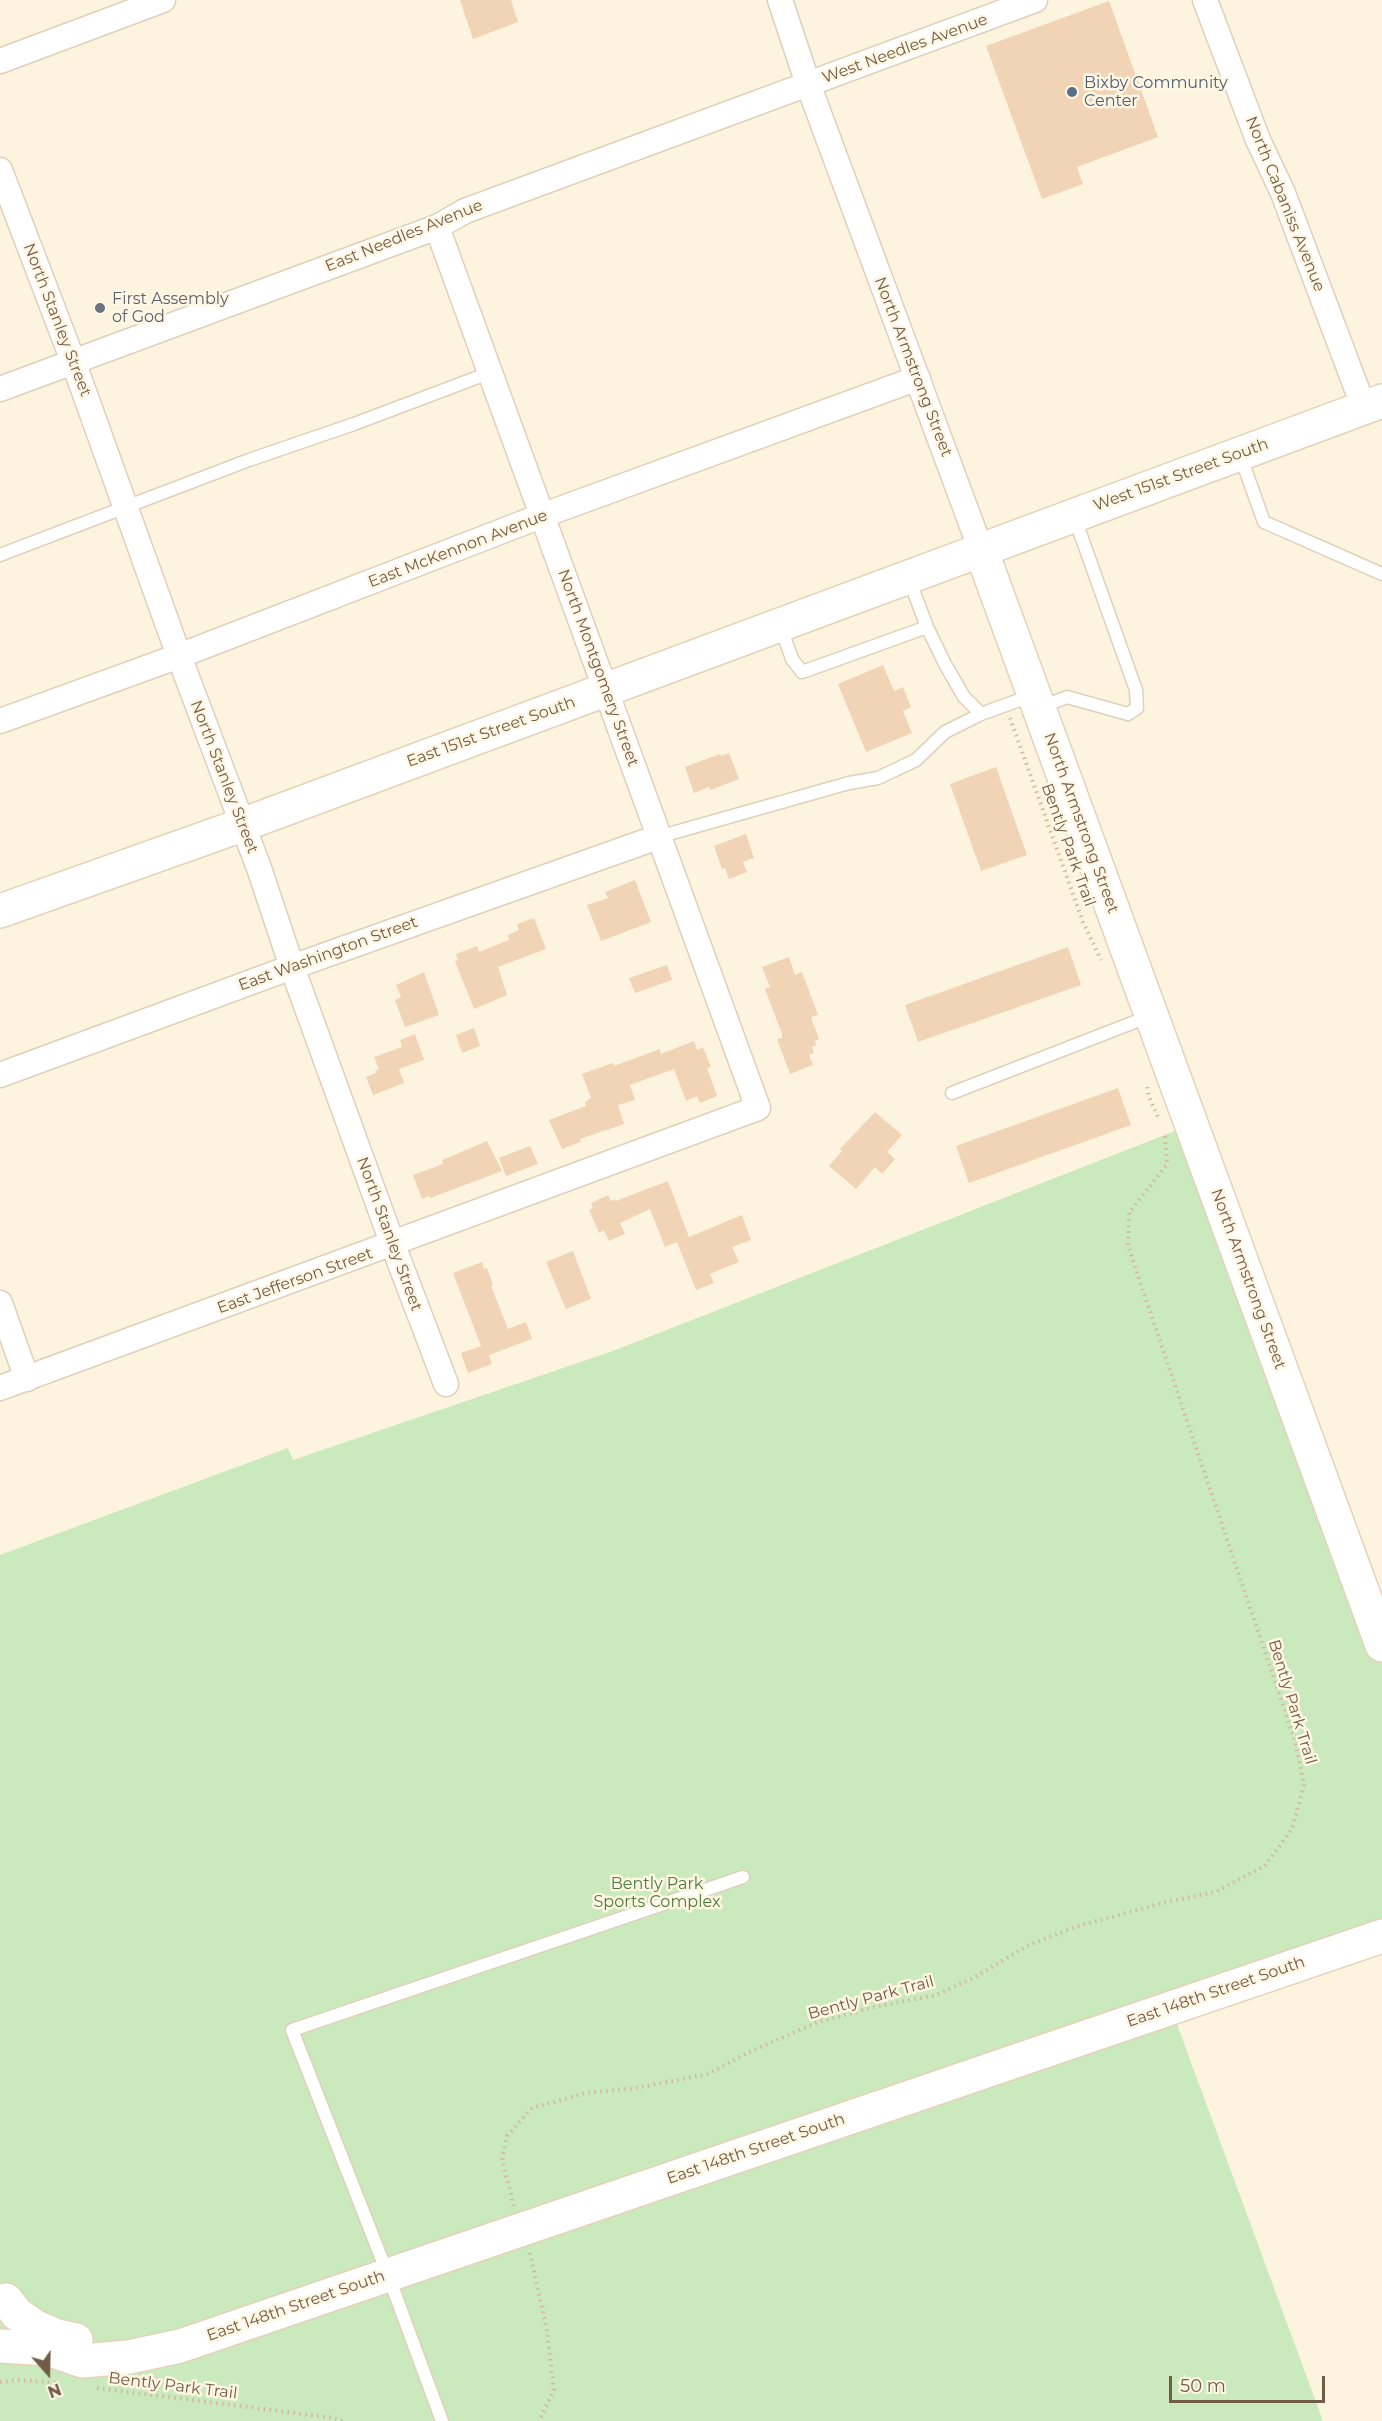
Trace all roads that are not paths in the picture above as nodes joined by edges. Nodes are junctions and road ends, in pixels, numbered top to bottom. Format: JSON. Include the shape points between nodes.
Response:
{"nodes":[{"id":1,"x":164,"y":0,"type":"edge"},
{"id":2,"x":780,"y":0,"type":"edge"},
{"id":3,"x":1035,"y":0,"type":"edge"},
{"id":4,"x":1205,"y":0,"type":"edge"},
{"id":5,"x":0,"y":61,"type":"edge"},
{"id":6,"x":808,"y":84,"type":"junction"},
{"id":7,"x":0,"y":170,"type":"edge"},
{"id":8,"x":437,"y":226,"type":"junction"},
{"id":9,"x":73,"y":361,"type":"junction"},
{"id":10,"x":489,"y":373,"type":"junction"},
{"id":11,"x":918,"y":378,"type":"junction"},
{"id":12,"x":0,"y":388,"type":"edge"},
{"id":13,"x":1373,"y":404,"type":"edge"},
{"id":14,"x":1239,"y":454,"type":"junction"},
{"id":15,"x":126,"y":508,"type":"junction"},
{"id":16,"x":1074,"y":515,"type":"junction"},
{"id":17,"x":542,"y":516,"type":"junction"},
{"id":18,"x":981,"y":550,"type":"junction"},
{"id":19,"x":0,"y":555,"type":"edge"},
{"id":20,"x":1382,"y":574,"type":"edge"},
{"id":21,"x":908,"y":576,"type":"junction"},
{"id":22,"x":779,"y":624,"type":"junction"},
{"id":23,"x":927,"y":627,"type":"junction"},
{"id":24,"x":179,"y":656,"type":"junction"},
{"id":25,"x":607,"y":689,"type":"junction"},
{"id":26,"x":1027,"y":703,"type":"junction"},
{"id":27,"x":981,"y":714,"type":"junction"},
{"id":28,"x":0,"y":721,"type":"edge"},
{"id":29,"x":242,"y":825,"type":"junction"},
{"id":30,"x":658,"y":837,"type":"junction"},
{"id":31,"x":0,"y":910,"type":"edge"},
{"id":32,"x":292,"y":967,"type":"junction"},
{"id":33,"x":1152,"y":1016,"type":"junction"},
{"id":34,"x":0,"y":1075,"type":"edge"},
{"id":35,"x":952,"y":1093,"type":"dead end"},
{"id":36,"x":758,"y":1108,"type":"joint"},
{"id":37,"x":393,"y":1245,"type":"junction"},
{"id":38,"x":0,"y":1303,"type":"edge"},
{"id":39,"x":27,"y":1379,"type":"junction"},
{"id":40,"x":446,"y":1384,"type":"dead end"},
{"id":41,"x":0,"y":1388,"type":"edge"},
{"id":42,"x":1382,"y":1645,"type":"edge"},
{"id":43,"x":743,"y":1877,"type":"dead end"},
{"id":44,"x":1382,"y":1936,"type":"edge"},
{"id":45,"x":388,"y":2274,"type":"junction"},
{"id":46,"x":2,"y":2302,"type":"edge"},
{"id":47,"x":0,"y":2346,"type":"edge"},
{"id":48,"x":129,"y":2356,"type":"junction"},
{"id":49,"x":442,"y":2421,"type":"edge"}],
"edges":[{"from":1,"to":5,"type":"street"},
{"from":2,"to":6,"type":"street","name":"North Armstrong Street"},
{"from":3,"to":6,"type":"street","name":"West Needles Avenue"},
{"from":4,"to":13,"type":"street","name":"North Cabaniss Avenue","via":[[1258,140]]},
{"from":6,"to":8,"type":"street","name":"East Needles Avenue","via":[[465,211]]},
{"from":6,"to":11,"type":"street","name":"North Armstrong Street"},
{"from":7,"to":9,"type":"street","name":"North Stanley Street"},
{"from":8,"to":9,"type":"street","name":"East Needles Avenue"},
{"from":8,"to":10,"type":"street","name":"North Montgomery Street"},
{"from":9,"to":12,"type":"street","name":"East Needles Avenue"},
{"from":9,"to":15,"type":"street","name":"North Stanley Street"},
{"from":10,"to":15,"type":"lane"},
{"from":10,"to":17,"type":"street","name":"North Montgomery Street"},
{"from":11,"to":17,"type":"street","name":"East McKennon Avenue"},
{"from":11,"to":18,"type":"street","name":"North Armstrong Street"},
{"from":13,"to":14,"type":"street","name":"West 151st Street South"},
{"from":14,"to":16,"type":"street","name":"West 151st Street South"},
{"from":14,"to":20,"type":"lane","via":[[1264,522]]},
{"from":15,"to":19,"type":"lane"},
{"from":15,"to":24,"type":"street","name":"North Stanley Street"},
{"from":16,"to":18,"type":"street","name":"West 151st Street South"},
{"from":16,"to":26,"type":"lane","via":[[1136,690],[1137,708],[1128,714],[1067,697]]},
{"from":17,"to":24,"type":"street","name":"East McKennon Avenue"},
{"from":17,"to":25,"type":"street","name":"North Montgomery Street"},
{"from":18,"to":21,"type":"street","name":"East 151st Street South"},
{"from":18,"to":26,"type":"street","name":"North Armstrong Street"},
{"from":21,"to":22,"type":"street","name":"East 151st Street South"},
{"from":21,"to":23,"type":"lane"},
{"from":22,"to":23,"type":"lane","via":[[802,672]]},
{"from":22,"to":25,"type":"street","name":"East 151st Street South"},
{"from":23,"to":27,"type":"lane","via":[[964,697]]},
{"from":24,"to":28,"type":"street","name":"East McKennon Avenue"},
{"from":24,"to":29,"type":"street","name":"North Stanley Street"},
{"from":25,"to":29,"type":"street","name":"East 151st Street South"},
{"from":25,"to":30,"type":"street","name":"North Montgomery Street"},
{"from":26,"to":27,"type":"lane"},
{"from":26,"to":33,"type":"street","name":"North Armstrong Street"},
{"from":27,"to":30,"type":"lane","via":[[945,732],[916,760],[878,778]]},
{"from":29,"to":31,"type":"street","name":"East 151st Street South"},
{"from":29,"to":32,"type":"street","name":"North Stanley Street"},
{"from":30,"to":32,"type":"street","name":"East Washington Street"},
{"from":30,"to":36,"type":"street","name":"North Montgomery Street"},
{"from":32,"to":34,"type":"street","name":"East Washington Street"},
{"from":32,"to":37,"type":"street","name":"North Stanley Street"},
{"from":33,"to":35,"type":"lane"},
{"from":33,"to":42,"type":"street","name":"North Armstrong Street"},
{"from":36,"to":37,"type":"street","name":"East Jefferson Street"},
{"from":37,"to":39,"type":"street","name":"East Jefferson Street"},
{"from":37,"to":40,"type":"street","name":"North Stanley Street"},
{"from":38,"to":39,"type":"street"},
{"from":39,"to":41,"type":"street","name":"East Jefferson Street"},
{"from":43,"to":45,"type":"lane","via":[[292,2030]]},
{"from":44,"to":45,"type":"street","name":"East 148th Street South"},
{"from":45,"to":48,"type":"street","name":"East 148th Street South","via":[[180,2346]]},
{"from":45,"to":49,"type":"lane"},
{"from":46,"to":48,"type":"street","via":[[36,2327],[57,2336]]},
{"from":47,"to":48,"type":"street","name":"East 148th Street South","via":[[48,2349],[82,2361]]}]}
